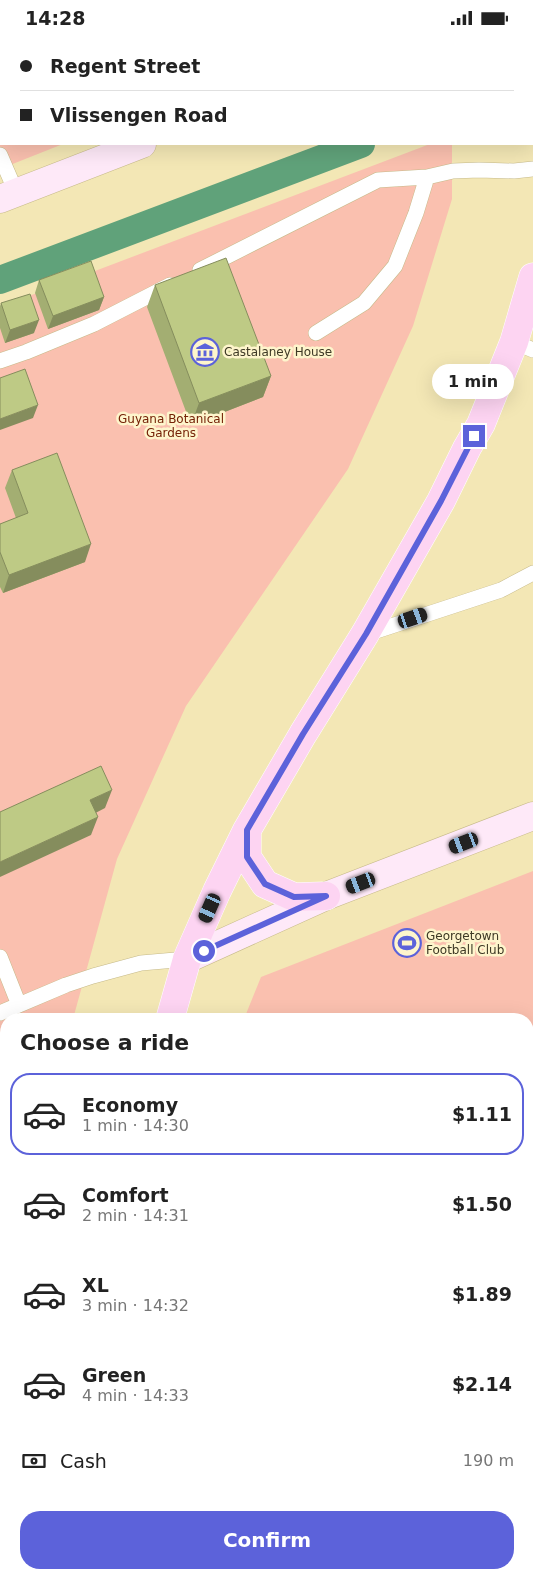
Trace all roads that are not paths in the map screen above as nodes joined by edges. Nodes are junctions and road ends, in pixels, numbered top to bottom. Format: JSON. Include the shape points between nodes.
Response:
{"nodes":[{"id":1,"x":139,"y":145,"type":"edge"},
{"id":2,"x":0,"y":155,"type":"edge"},
{"id":3,"x":533,"y":169,"type":"edge"},
{"id":4,"x":427,"y":177,"type":"junction"},
{"id":5,"x":8,"y":196,"type":"edge"},
{"id":6,"x":533,"y":277,"type":"edge"},
{"id":7,"x":316,"y":333,"type":"dead end"},
{"id":8,"x":524,"y":346,"type":"edge"},
{"id":9,"x":0,"y":361,"type":"edge"},
{"id":10,"x":533,"y":573,"type":"edge"},
{"id":11,"x":366,"y":634,"type":"junction"},
{"id":12,"x":533,"y":816,"type":"edge"},
{"id":13,"x":247,"y":830,"type":"junction"},
{"id":14,"x":326,"y":896,"type":"junction"},
{"id":15,"x":0,"y":957,"type":"edge"},
{"id":16,"x":187,"y":959,"type":"junction"},
{"id":17,"x":19,"y":1005,"type":"junction"},
{"id":18,"x":0,"y":1013,"type":"edge"},
{"id":19,"x":172,"y":1013,"type":"edge"}],
"edges":[{"from":1,"to":5,"type":"main road"},
{"from":2,"to":5,"type":"lane"},
{"from":3,"to":4,"type":"lane","via":[[453,171]]},
{"from":4,"to":7,"type":"lane","via":[[395,265],[364,303]]},
{"from":4,"to":9,"type":"lane","via":[[378,180],[94,324]]},
{"from":6,"to":8,"type":"main road"},
{"from":8,"to":11,"type":"main road"},
{"from":10,"to":11,"type":"lane","via":[[501,590]]},
{"from":11,"to":13,"type":"main road"},
{"from":12,"to":14,"type":"main road"},
{"from":13,"to":14,"type":"main road","via":[[247,857],[265,884],[294,897]]},
{"from":13,"to":16,"type":"main road"},
{"from":14,"to":16,"type":"main road"},
{"from":15,"to":17,"type":"lane"},
{"from":16,"to":17,"type":"lane","via":[[141,963],[93,976]]},
{"from":16,"to":19,"type":"main road"},
{"from":17,"to":18,"type":"lane"}]}
